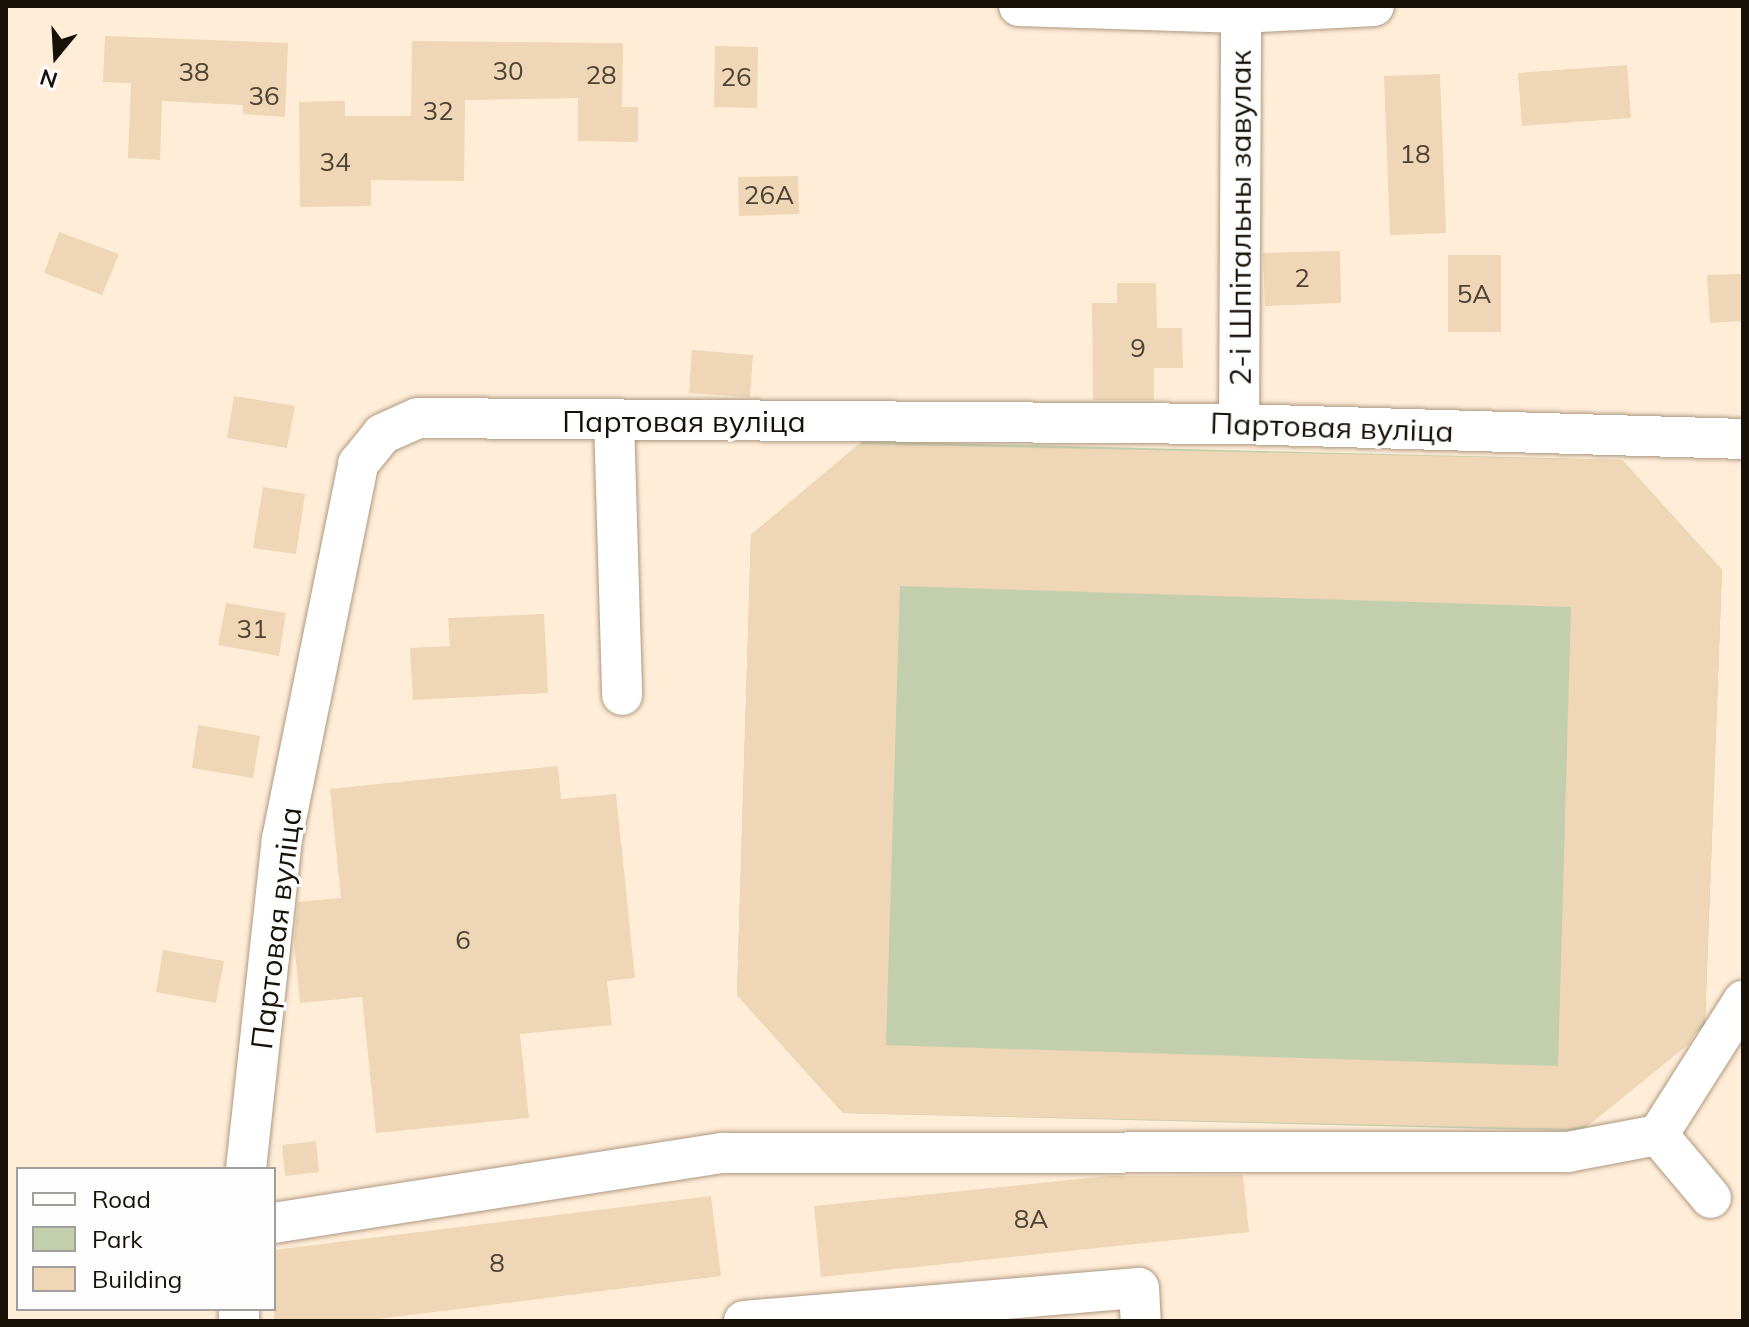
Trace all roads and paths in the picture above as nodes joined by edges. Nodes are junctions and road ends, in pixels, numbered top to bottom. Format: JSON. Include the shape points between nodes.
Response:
{"nodes":[{"id":1,"x":1019,"y":6,"type":"edge"},
{"id":2,"x":1374,"y":6,"type":"edge"},
{"id":3,"x":1241,"y":13,"type":"junction"},
{"id":4,"x":614,"y":420,"type":"junction"},
{"id":5,"x":1239,"y":424,"type":"junction"},
{"id":6,"x":1743,"y":439,"type":"edge"},
{"id":7,"x":622,"y":695,"type":"dead end"},
{"id":8,"x":1743,"y":1001,"type":"edge"},
{"id":9,"x":1658,"y":1135,"type":"junction"},
{"id":10,"x":246,"y":1167,"type":"edge"},
{"id":11,"x":1711,"y":1198,"type":"dead end"},
{"id":12,"x":276,"y":1223,"type":"edge"},
{"id":13,"x":744,"y":1321,"type":"edge"},
{"id":14,"x":1141,"y":1321,"type":"edge"}],
"edges":[{"from":1,"to":3,"type":"street"},
{"from":2,"to":3,"type":"street"},
{"from":3,"to":5,"type":"street","name":"2-і Шпітальны завулак"},
{"from":4,"to":5,"type":"street","name":"Партовая вуліца"},
{"from":4,"to":7,"type":"street"},
{"from":4,"to":10,"type":"street","name":"Партовая вуліца","via":[[418,418],[382,434],[358,464],[282,839]]},
{"from":5,"to":6,"type":"street","name":"Партовая вуліца"},
{"from":8,"to":9,"type":"street"},
{"from":9,"to":11,"type":"street"},
{"from":9,"to":12,"type":"street","via":[[1568,1152],[723,1153]]},
{"from":13,"to":14,"type":"street","via":[[1139,1288]]}]}
